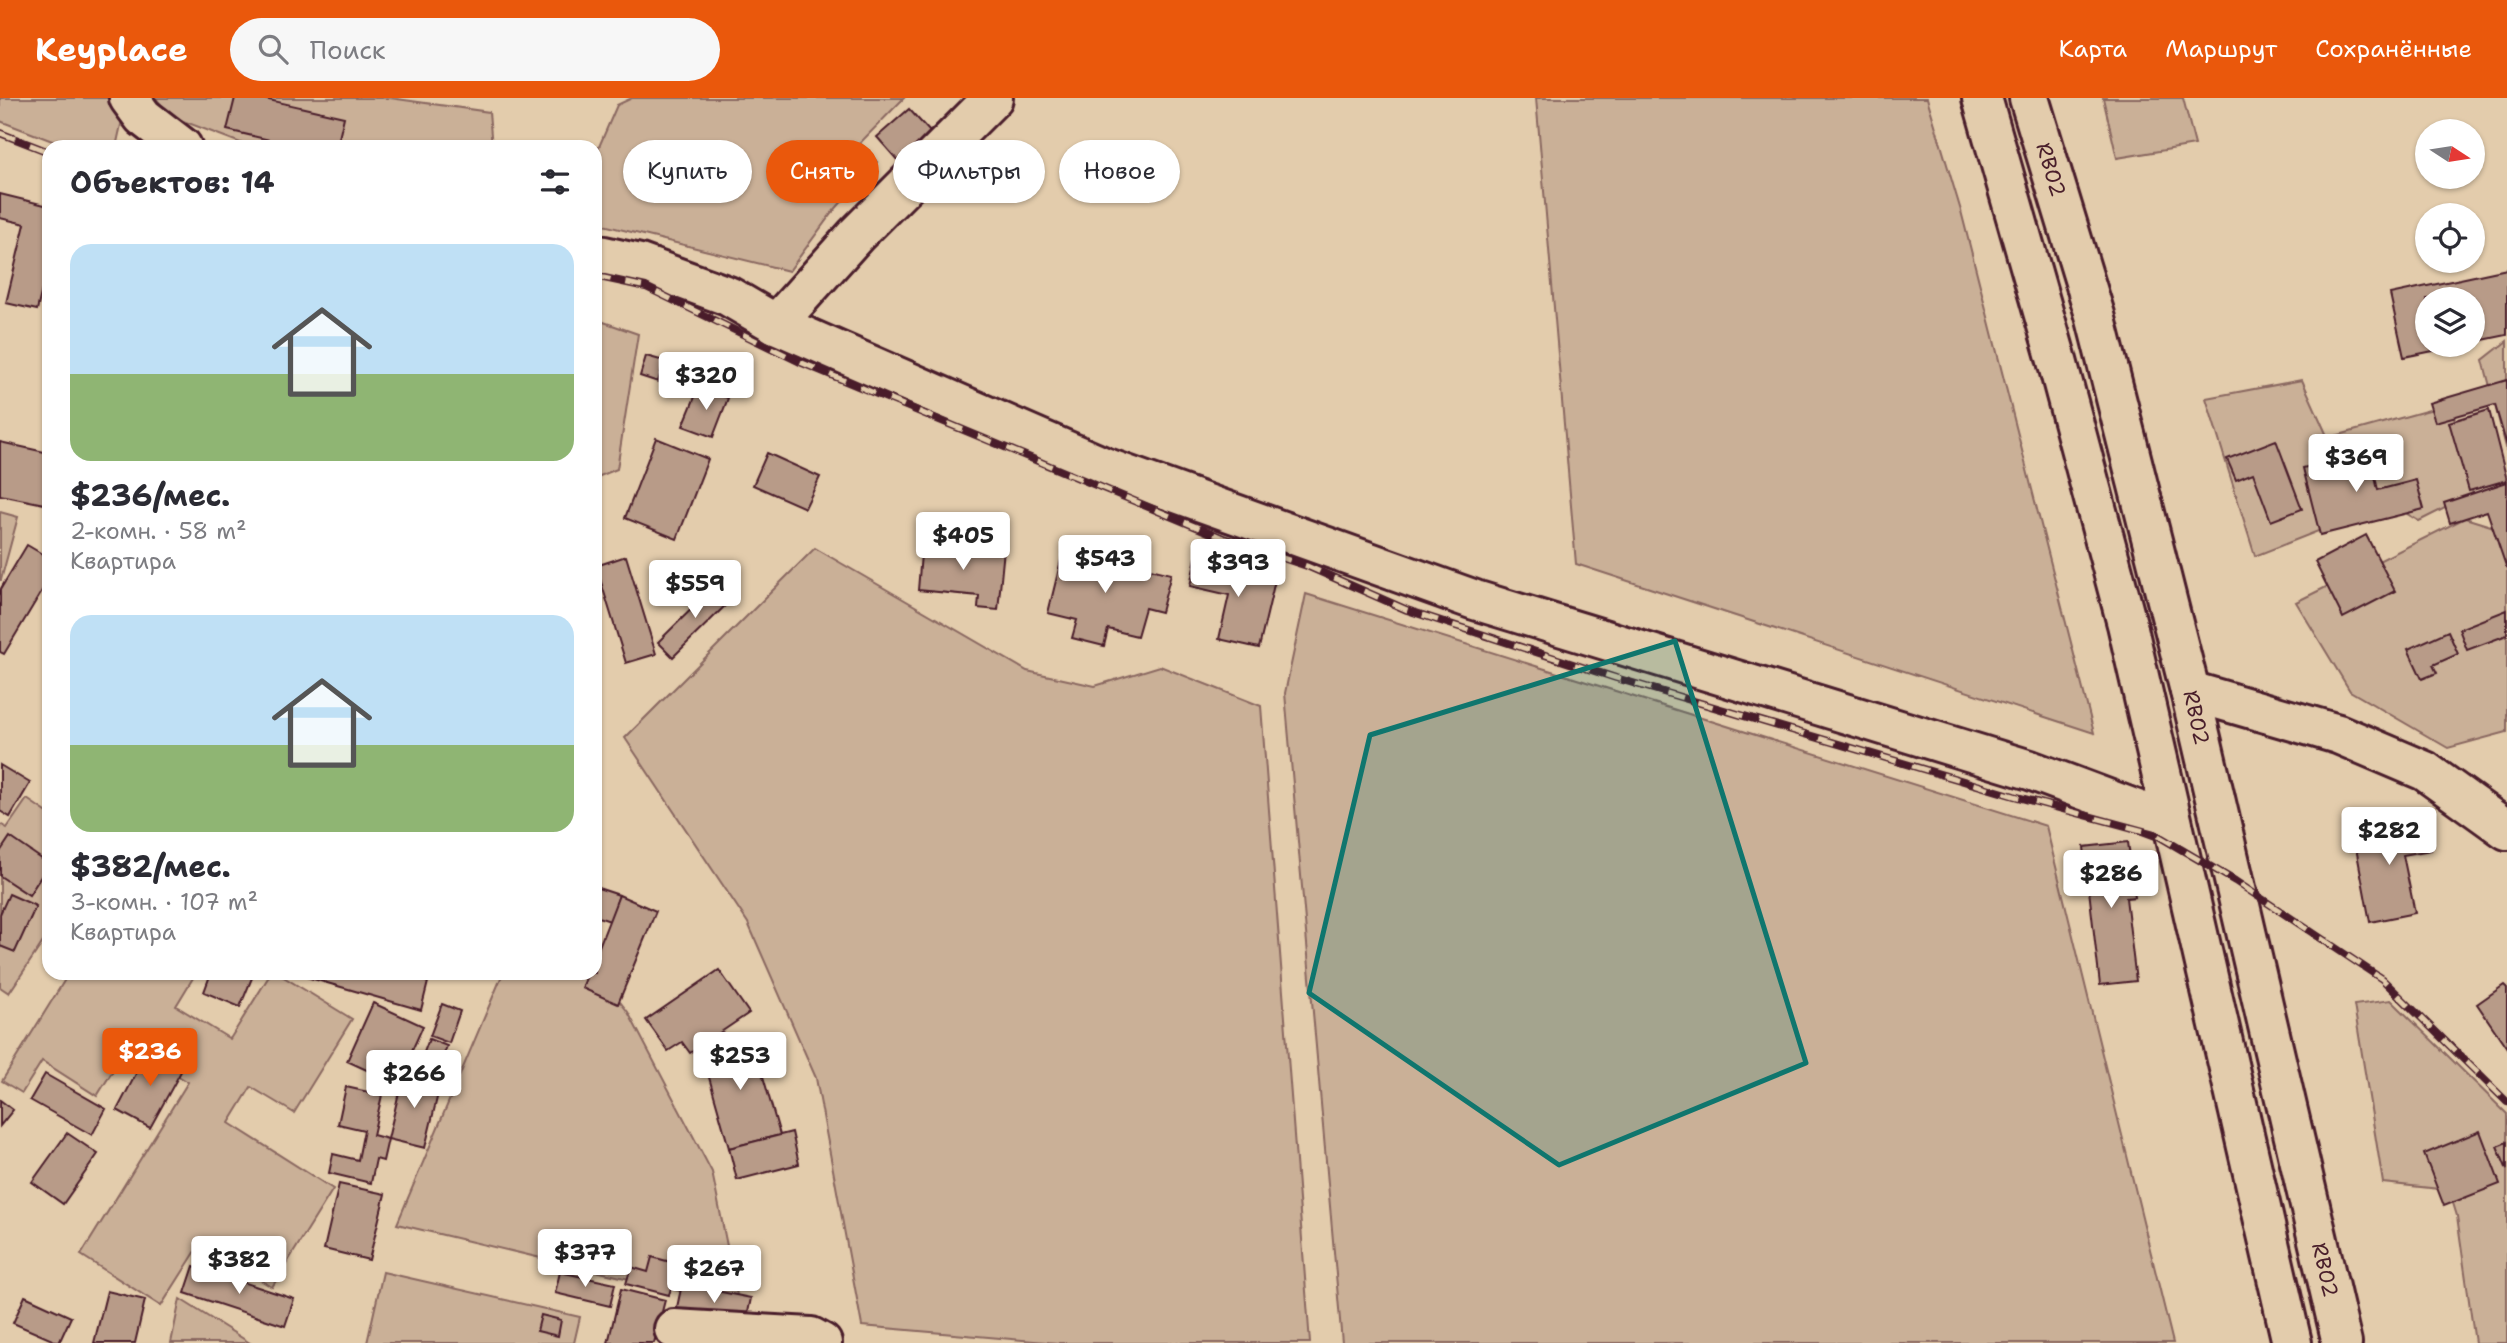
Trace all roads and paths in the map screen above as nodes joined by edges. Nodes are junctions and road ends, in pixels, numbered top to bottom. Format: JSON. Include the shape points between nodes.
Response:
{"nodes":[{"id":1,"x":129,"y":98,"type":"edge"},
{"id":2,"x":993,"y":98,"type":"edge"},
{"id":3,"x":1982,"y":98,"type":"edge"},
{"id":4,"x":2029,"y":98,"type":"edge"},
{"id":5,"x":173,"y":140,"type":"edge"},
{"id":6,"x":602,"y":256,"type":"edge"},
{"id":7,"x":776,"y":324,"type":"junction"},
{"id":8,"x":2190,"y":691,"type":"junction"},
{"id":9,"x":2172,"y":823,"type":"junction"},
{"id":10,"x":2507,"y":830,"type":"edge"},
{"id":11,"x":674,"y":1329,"type":"dead end"},
{"id":12,"x":822,"y":1343,"type":"edge"},
{"id":13,"x":2292,"y":1343,"type":"edge"},
{"id":14,"x":2342,"y":1343,"type":"edge"}],
"edges":[{"from":1,"to":5,"type":"main road","via":[[143,117]]},
{"from":2,"to":7,"type":"main road","via":[[856,235]]},
{"from":3,"to":9,"type":"main road","via":[[2127,624]]},
{"from":4,"to":8,"type":"main road","name":"RB02","via":[[2095,315]]},
{"from":6,"to":7,"type":"main road","via":[[640,264],[728,296]]},
{"from":7,"to":9,"type":"main road","via":[[1104,467],[1449,591],[2030,770]]},
{"from":8,"to":10,"type":"main road","via":[[2338,734],[2425,771]]},
{"from":8,"to":14,"type":"main road","name":"RB02"},
{"from":9,"to":13,"type":"main road"},
{"from":11,"to":12,"type":"main road","via":[[811,1337]]}]}
